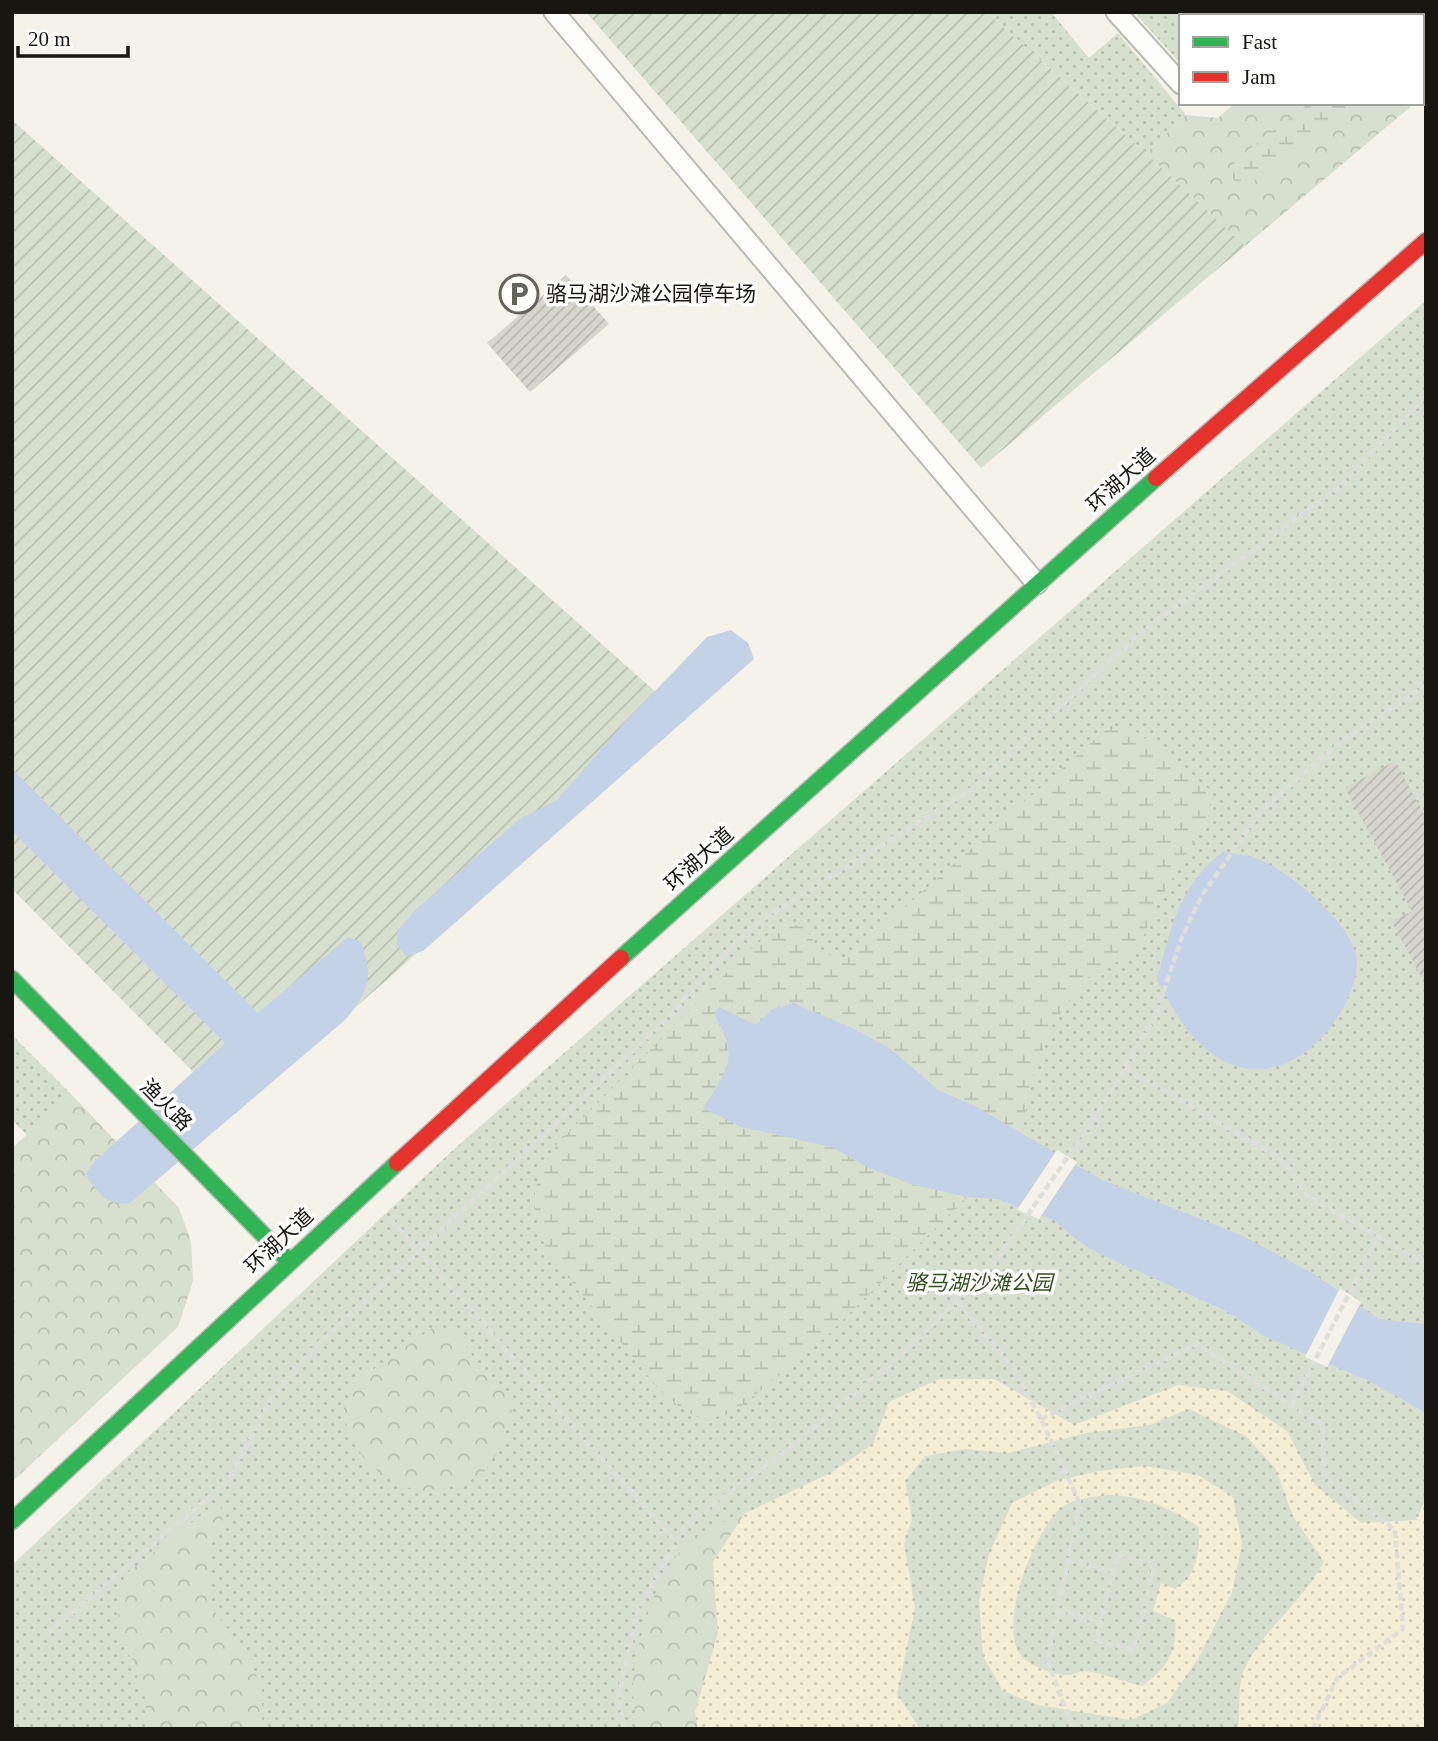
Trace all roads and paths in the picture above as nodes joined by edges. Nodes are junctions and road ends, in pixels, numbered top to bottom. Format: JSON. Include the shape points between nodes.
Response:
{"nodes":[{"id":1,"x":554,"y":12,"type":"edge"},
{"id":2,"x":1116,"y":12,"type":"edge"},
{"id":3,"x":1179,"y":83,"type":"edge"},
{"id":4,"x":1426,"y":241,"type":"edge"},
{"id":5,"x":1426,"y":396,"type":"edge"},
{"id":6,"x":1037,"y":584,"type":"junction"},
{"id":7,"x":1426,"y":685,"type":"edge"},
{"id":8,"x":12,"y":979,"type":"edge"},
{"id":9,"x":1125,"y":1068,"type":"junction"},
{"id":10,"x":364,"y":1190,"type":"junction"},
{"id":11,"x":1378,"y":1237,"type":"junction"},
{"id":12,"x":418,"y":1251,"type":"junction"},
{"id":13,"x":289,"y":1261,"type":"junction"},
{"id":14,"x":1426,"y":1264,"type":"edge"},
{"id":15,"x":957,"y":1301,"type":"junction"},
{"id":16,"x":1292,"y":1405,"type":"junction"},
{"id":17,"x":1041,"y":1419,"type":"junction"},
{"id":18,"x":12,"y":1521,"type":"edge"},
{"id":19,"x":676,"y":1542,"type":"junction"},
{"id":20,"x":1068,"y":1560,"type":"junction"},
{"id":21,"x":1114,"y":1571,"type":"junction"},
{"id":22,"x":1057,"y":1611,"type":"junction"},
{"id":23,"x":1100,"y":1621,"type":"junction"},
{"id":24,"x":47,"y":1634,"type":"dead end"},
{"id":25,"x":624,"y":1729,"type":"edge"},
{"id":26,"x":1073,"y":1729,"type":"edge"},
{"id":27,"x":1313,"y":1729,"type":"edge"}],
"edges":[{"from":1,"to":6,"type":"lane"},
{"from":2,"to":3,"type":"lane"},
{"from":4,"to":6,"type":"main road","name":"环湖大道"},
{"from":5,"to":12,"type":"path","via":[[1343,484],[1140,632],[972,789],[765,918],[734,943],[701,976],[673,1014]]},
{"from":6,"to":10,"type":"main road","name":"环湖大道"},
{"from":7,"to":9,"type":"path","via":[[1339,743],[1261,811],[1202,895],[1182,937],[1155,1017]]},
{"from":8,"to":13,"type":"main road","name":"渔火路"},
{"from":9,"to":11,"type":"path","via":[[1276,1156],[1307,1196]]},
{"from":9,"to":15,"type":"path","via":[[991,1268]]},
{"from":10,"to":12,"type":"path"},
{"from":10,"to":13,"type":"main road","name":"环湖大道"},
{"from":11,"to":14,"type":"path"},
{"from":11,"to":16,"type":"path"},
{"from":12,"to":19,"type":"path"},
{"from":12,"to":24,"type":"path","via":[[310,1352],[270,1401],[228,1481]]},
{"from":13,"to":18,"type":"main road","name":"环湖大道"},
{"from":15,"to":17,"type":"path","via":[[1012,1366]]},
{"from":15,"to":19,"type":"path","via":[[832,1413],[685,1526]]},
{"from":16,"to":17,"type":"path","via":[[1197,1344]]},
{"from":16,"to":27,"type":"path","via":[[1321,1426],[1325,1476],[1395,1530],[1403,1629],[1337,1678]]},
{"from":17,"to":20,"type":"path","via":[[1080,1504]]},
{"from":19,"to":25,"type":"path","via":[[638,1610],[619,1695]]},
{"from":20,"to":21,"type":"path"},
{"from":20,"to":22,"type":"path"},
{"from":21,"to":23,"type":"path"},
{"from":21,"to":23,"type":"path","via":[[1118,1555],[1155,1565],[1133,1650],[1096,1640]]},
{"from":22,"to":23,"type":"path"},
{"from":22,"to":26,"type":"path","via":[[1047,1660]]}]}
